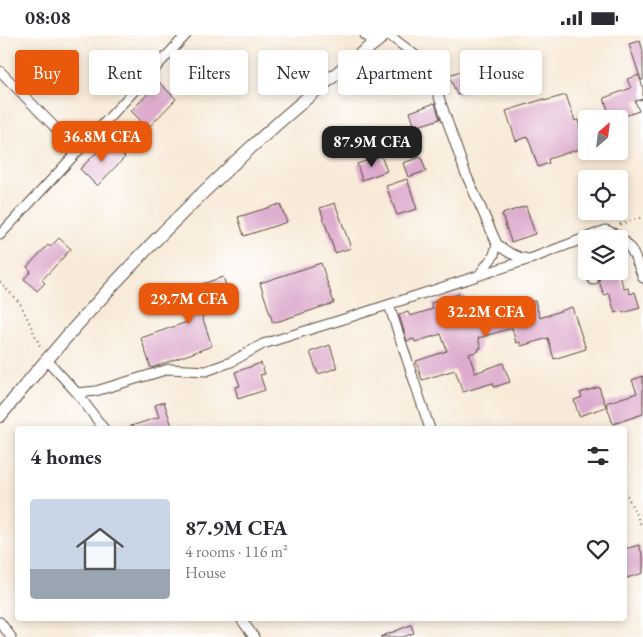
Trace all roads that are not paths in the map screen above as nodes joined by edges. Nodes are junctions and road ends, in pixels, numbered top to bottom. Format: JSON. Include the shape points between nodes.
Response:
{"nodes":[{"id":1,"x":186,"y":35,"type":"edge"},
{"id":2,"x":389,"y":35,"type":"edge"},
{"id":3,"x":375,"y":37,"type":"edge"},
{"id":4,"x":0,"y":71,"type":"edge"},
{"id":5,"x":78,"y":151,"type":"junction"},
{"id":6,"x":0,"y":235,"type":"edge"},
{"id":7,"x":578,"y":243,"type":"edge"},
{"id":8,"x":628,"y":243,"type":"edge"},
{"id":9,"x":497,"y":244,"type":"junction"},
{"id":10,"x":530,"y":259,"type":"junction"},
{"id":11,"x":479,"y":275,"type":"junction"},
{"id":12,"x":643,"y":278,"type":"edge"},
{"id":13,"x":390,"y":305,"type":"junction"},
{"id":14,"x":46,"y":359,"type":"junction"},
{"id":15,"x":77,"y":393,"type":"junction"},
{"id":16,"x":0,"y":416,"type":"edge"},
{"id":17,"x":102,"y":426,"type":"edge"},
{"id":18,"x":429,"y":426,"type":"edge"},
{"id":19,"x":242,"y":621,"type":"edge"},
{"id":20,"x":0,"y":622,"type":"edge"},
{"id":21,"x":11,"y":637,"type":"edge"},
{"id":22,"x":254,"y":637,"type":"edge"}],
"edges":[{"from":1,"to":5,"type":"street"},
{"from":2,"to":9,"type":"street","via":[[418,58],[432,77],[465,172]]},
{"from":3,"to":14,"type":"main road","via":[[187,207]]},
{"from":4,"to":5,"type":"street"},
{"from":5,"to":6,"type":"street"},
{"from":7,"to":10,"type":"street"},
{"from":8,"to":12,"type":"street"},
{"from":9,"to":10,"type":"street","via":[[518,257]]},
{"from":9,"to":11,"type":"street","via":[[494,255]]},
{"from":10,"to":11,"type":"street"},
{"from":11,"to":13,"type":"street"},
{"from":13,"to":15,"type":"street","via":[[263,344],[231,362],[206,371],[169,369],[96,391]]},
{"from":13,"to":18,"type":"street"},
{"from":14,"to":15,"type":"street"},
{"from":14,"to":16,"type":"main road"},
{"from":15,"to":17,"type":"street"},
{"from":19,"to":22,"type":"street"},
{"from":20,"to":21,"type":"street"}]}
